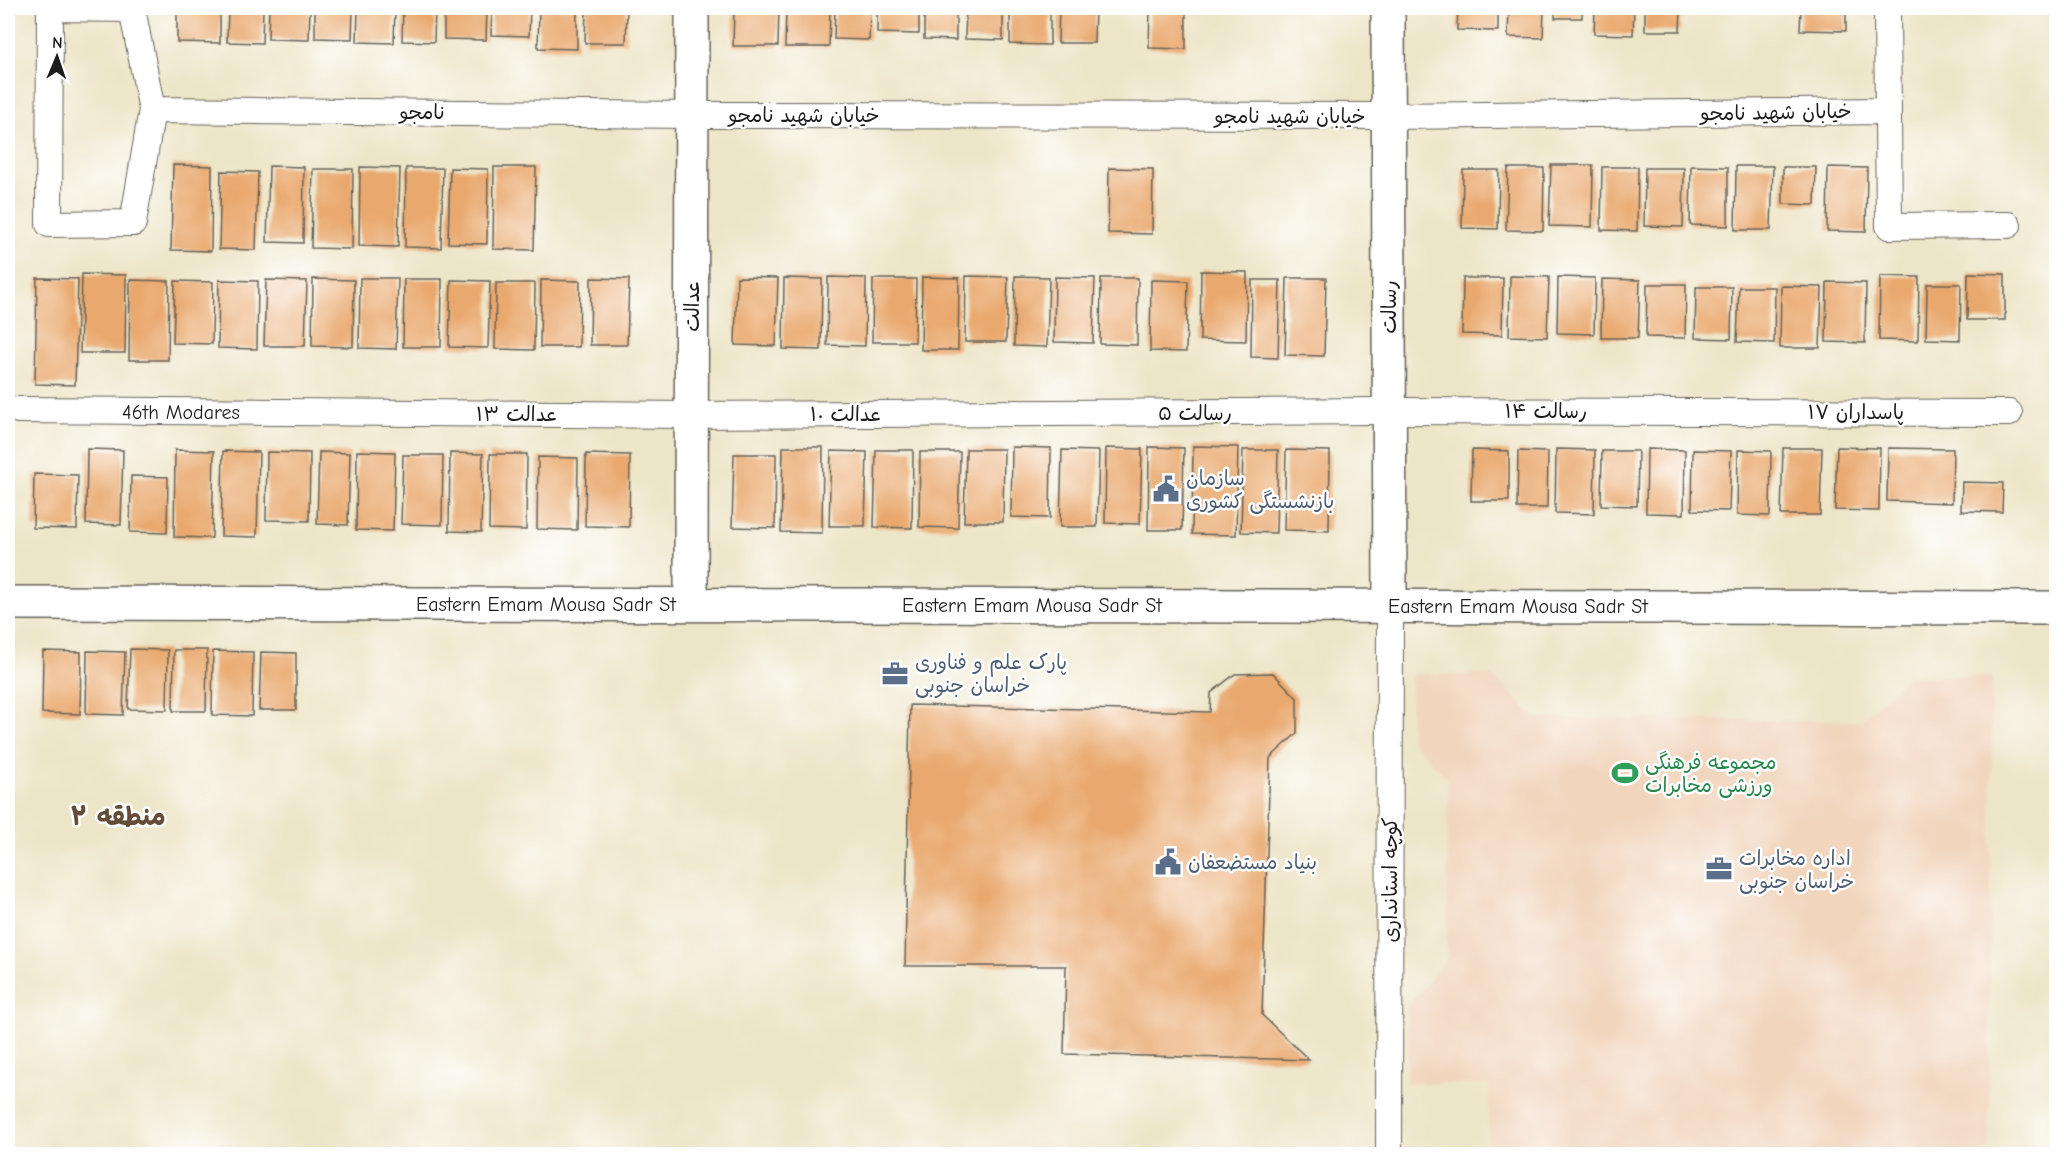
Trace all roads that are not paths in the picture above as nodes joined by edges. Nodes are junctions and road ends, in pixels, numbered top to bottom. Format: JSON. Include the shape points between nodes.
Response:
{"nodes":[{"id":1,"x":52,"y":8,"type":"edge"},
{"id":2,"x":692,"y":8,"type":"edge"},
{"id":3,"x":1388,"y":8,"type":"edge"},
{"id":4,"x":1887,"y":8,"type":"edge"},
{"id":5,"x":152,"y":110,"type":"junction"},
{"id":6,"x":1888,"y":111,"type":"junction"},
{"id":7,"x":692,"y":115,"type":"junction"},
{"id":8,"x":1389,"y":116,"type":"junction"},
{"id":9,"x":2008,"y":225,"type":"dead end"},
{"id":10,"x":18,"y":410,"type":"dead end"},
{"id":11,"x":1389,"y":411,"type":"junction"},
{"id":12,"x":1704,"y":412,"type":"joint"},
{"id":13,"x":343,"y":413,"type":"joint"},
{"id":14,"x":2009,"y":413,"type":"dead end"},
{"id":15,"x":1000,"y":414,"type":"joint"},
{"id":16,"x":692,"y":415,"type":"junction"},
{"id":17,"x":8,"y":603,"type":"edge"},
{"id":18,"x":691,"y":604,"type":"junction"},
{"id":19,"x":1390,"y":606,"type":"junction"},
{"id":20,"x":2056,"y":608,"type":"edge"},
{"id":21,"x":1389,"y":1155,"type":"edge"}],
"edges":[{"from":1,"to":5,"type":"street","via":[[132,9]]},
{"from":1,"to":5,"type":"street","via":[[49,224],[133,223]]},
{"from":2,"to":7,"type":"street","name":"عدالت"},
{"from":3,"to":8,"type":"street","name":"رسالت"},
{"from":4,"to":6,"type":"street"},
{"from":5,"to":7,"type":"street","name":"نامجو"},
{"from":6,"to":8,"type":"street","name":"خیابان شهید نامجو"},
{"from":6,"to":9,"type":"street","via":[[1889,226]]},
{"from":7,"to":8,"type":"street","name":"خیابان شهید نامجو"},
{"from":7,"to":16,"type":"street","name":"عدالت"},
{"from":8,"to":11,"type":"street","name":"رسالت"},
{"from":10,"to":13,"type":"street","name":"46th Modares"},
{"from":11,"to":12,"type":"street","name":"رسالت ۱۴"},
{"from":11,"to":15,"type":"street","name":"رسالت ۵"},
{"from":11,"to":19,"type":"street","name":"رسالت"},
{"from":12,"to":14,"type":"street","name":"پاسداران ۱۷"},
{"from":13,"to":16,"type":"street","name":"عدالت ۱۳"},
{"from":15,"to":16,"type":"street","name":"عدالت ۱۰"},
{"from":16,"to":18,"type":"street","name":"عدالت"},
{"from":17,"to":18,"type":"street","name":"Eastern Emam Mousa Sadr St"},
{"from":18,"to":19,"type":"street","name":"Eastern Emam Mousa Sadr St"},
{"from":19,"to":20,"type":"street","name":"Eastern Emam Mousa Sadr St"},
{"from":19,"to":21,"type":"street","name":"کوچه استانداری"}]}
